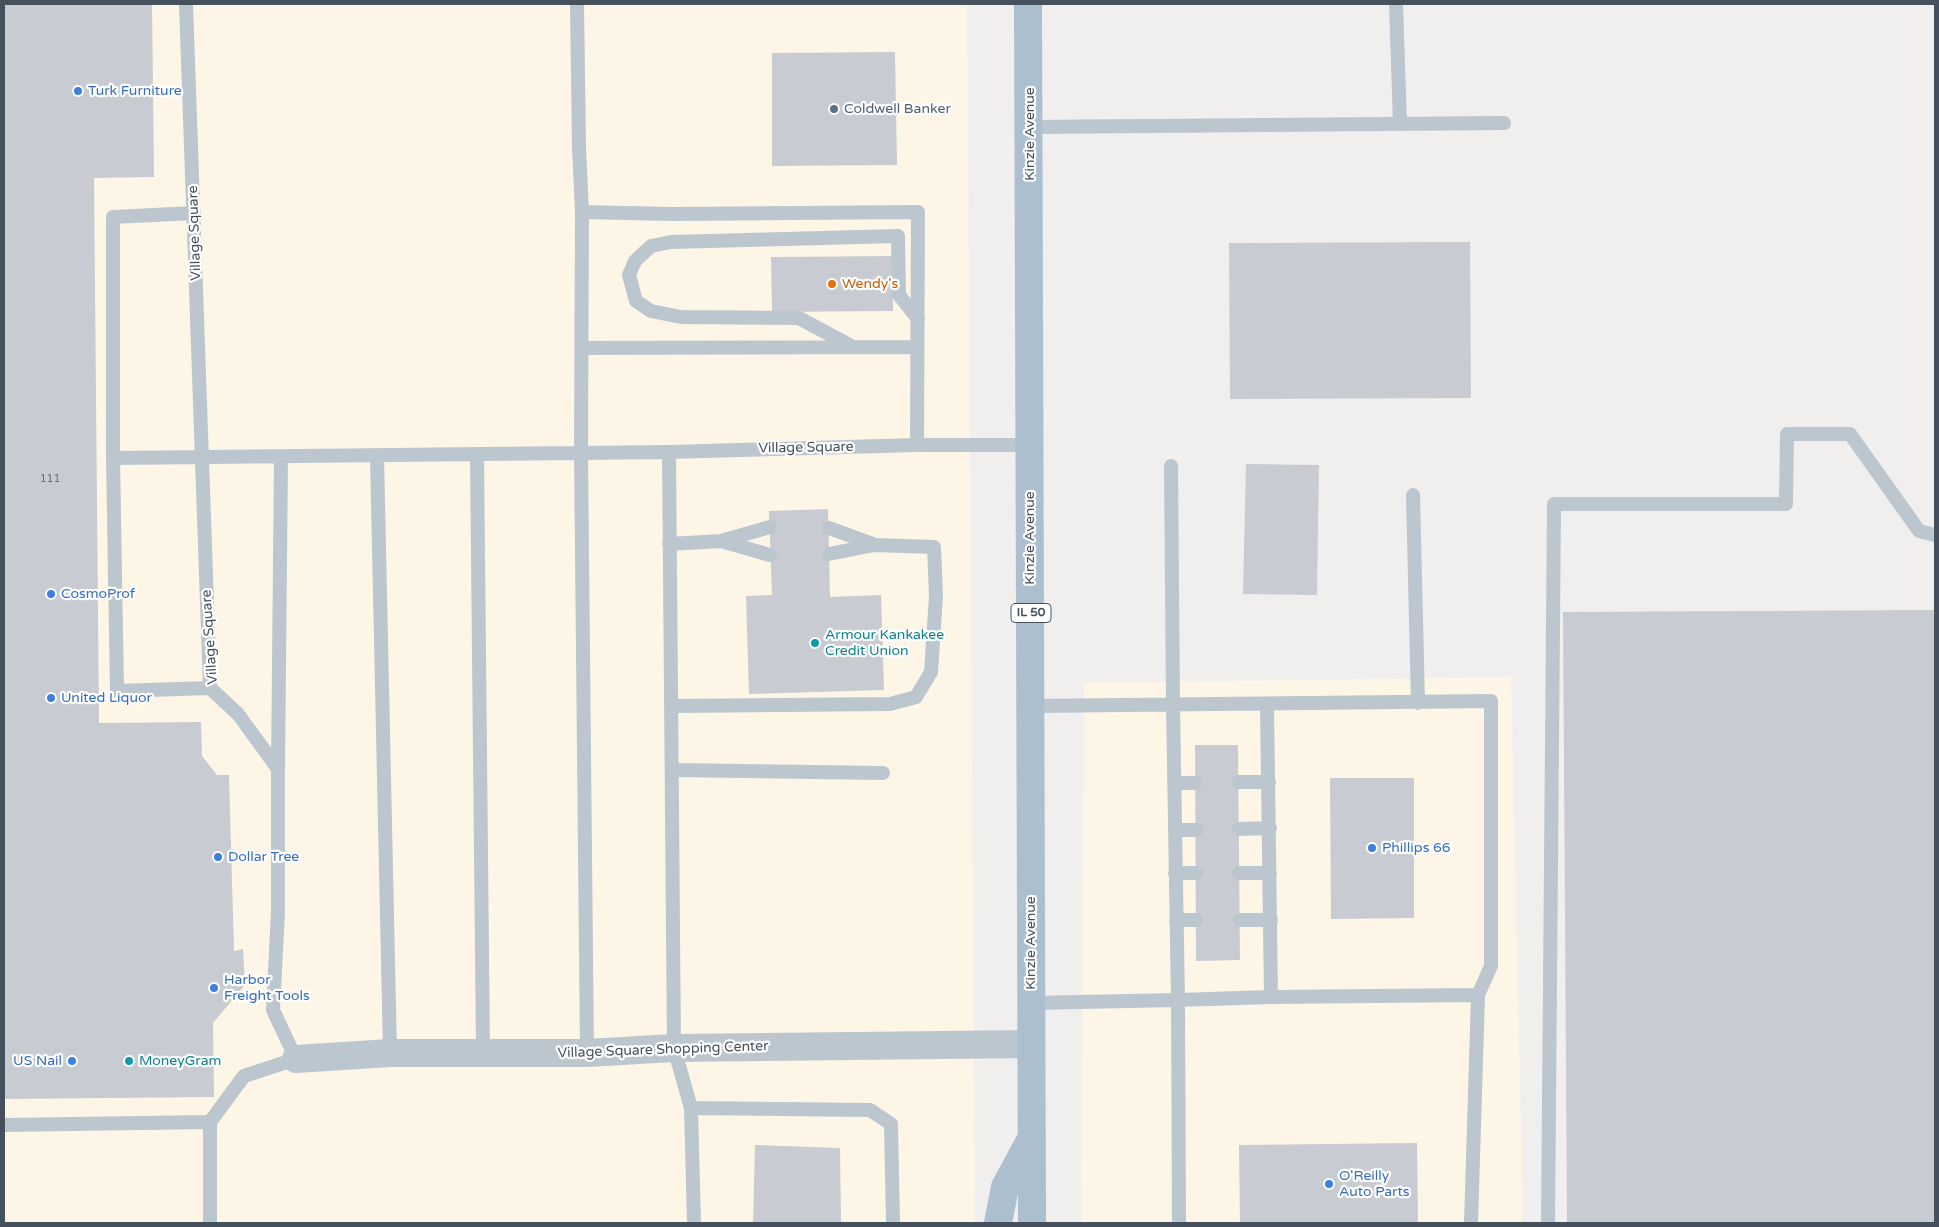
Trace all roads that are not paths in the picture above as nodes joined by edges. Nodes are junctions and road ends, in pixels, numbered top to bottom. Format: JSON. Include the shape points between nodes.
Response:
{"nodes":[{"id":1,"x":186,"y":4,"type":"edge"},
{"id":2,"x":577,"y":4,"type":"edge"},
{"id":3,"x":1028,"y":4,"type":"edge"},
{"id":4,"x":1396,"y":4,"type":"edge"},
{"id":5,"x":1504,"y":123,"type":"dead end"},
{"id":6,"x":1400,"y":124,"type":"junction"},
{"id":7,"x":1030,"y":127,"type":"junction"},
{"id":8,"x":582,"y":212,"type":"junction"},
{"id":9,"x":194,"y":213,"type":"junction"},
{"id":10,"x":918,"y":319,"type":"junction"},
{"id":11,"x":853,"y":347,"type":"junction"},
{"id":12,"x":917,"y":347,"type":"junction"},
{"id":13,"x":582,"y":348,"type":"junction"},
{"id":14,"x":917,"y":445,"type":"junction"},
{"id":15,"x":1030,"y":445,"type":"junction"},
{"id":16,"x":581,"y":452,"type":"junction"},
{"id":17,"x":669,"y":452,"type":"junction"},
{"id":18,"x":477,"y":454,"type":"junction"},
{"id":19,"x":376,"y":456,"type":"junction"},
{"id":20,"x":281,"y":457,"type":"junction"},
{"id":21,"x":113,"y":458,"type":"junction"},
{"id":22,"x":203,"y":458,"type":"junction"},
{"id":23,"x":1172,"y":466,"type":"dead end"},
{"id":24,"x":1413,"y":495,"type":"dead end"},
{"id":25,"x":770,"y":526,"type":"dead end"},
{"id":26,"x":829,"y":528,"type":"dead end"},
{"id":27,"x":1935,"y":534,"type":"edge"},
{"id":28,"x":721,"y":541,"type":"junction"},
{"id":29,"x":669,"y":544,"type":"junction"},
{"id":30,"x":874,"y":544,"type":"junction"},
{"id":31,"x":830,"y":554,"type":"dead end"},
{"id":32,"x":770,"y":555,"type":"dead end"},
{"id":33,"x":210,"y":688,"type":"junction"},
{"id":34,"x":1418,"y":703,"type":"junction"},
{"id":35,"x":1173,"y":705,"type":"junction"},
{"id":36,"x":1268,"y":705,"type":"junction"},
{"id":37,"x":672,"y":706,"type":"junction"},
{"id":38,"x":1031,"y":706,"type":"junction"},
{"id":39,"x":278,"y":769,"type":"junction"},
{"id":40,"x":672,"y":770,"type":"junction"},
{"id":41,"x":883,"y":773,"type":"dead end"},
{"id":42,"x":1238,"y":782,"type":"dead end"},
{"id":43,"x":1269,"y":782,"type":"junction"},
{"id":44,"x":1174,"y":783,"type":"junction"},
{"id":45,"x":1195,"y":783,"type":"dead end"},
{"id":46,"x":1270,"y":828,"type":"junction"},
{"id":47,"x":1239,"y":829,"type":"dead end"},
{"id":48,"x":1175,"y":830,"type":"junction"},
{"id":49,"x":1196,"y":830,"type":"dead end"},
{"id":50,"x":1175,"y":873,"type":"junction"},
{"id":51,"x":1196,"y":873,"type":"dead end"},
{"id":52,"x":1239,"y":873,"type":"dead end"},
{"id":53,"x":1270,"y":873,"type":"junction"},
{"id":54,"x":1176,"y":920,"type":"junction"},
{"id":55,"x":1196,"y":920,"type":"dead end"},
{"id":56,"x":1240,"y":920,"type":"dead end"},
{"id":57,"x":1271,"y":920,"type":"junction"},
{"id":58,"x":1478,"y":995,"type":"junction"},
{"id":59,"x":1272,"y":997,"type":"junction"},
{"id":60,"x":1178,"y":1000,"type":"junction"},
{"id":61,"x":1031,"y":1003,"type":"junction"},
{"id":62,"x":1031,"y":1044,"type":"junction"},
{"id":63,"x":674,"y":1048,"type":"junction"},
{"id":64,"x":483,"y":1052,"type":"junction"},
{"id":65,"x":390,"y":1053,"type":"junction"},
{"id":66,"x":587,"y":1053,"type":"junction"},
{"id":67,"x":296,"y":1059,"type":"junction"},
{"id":68,"x":691,"y":1108,"type":"junction"},
{"id":69,"x":210,"y":1122,"type":"junction"},
{"id":70,"x":4,"y":1125,"type":"edge"},
{"id":71,"x":1032,"y":1137,"type":"junction"},
{"id":72,"x":210,"y":1223,"type":"edge"},
{"id":73,"x":694,"y":1223,"type":"edge"},
{"id":74,"x":893,"y":1223,"type":"edge"},
{"id":75,"x":998,"y":1223,"type":"edge"},
{"id":76,"x":1032,"y":1223,"type":"edge"},
{"id":77,"x":1179,"y":1223,"type":"edge"},
{"id":78,"x":1471,"y":1223,"type":"edge"},
{"id":79,"x":1548,"y":1223,"type":"edge"}],
"edges":[{"from":1,"to":9,"type":"lane","name":"Village Square"},
{"from":2,"to":8,"type":"lane"},
{"from":3,"to":7,"type":"main road","name":"Kinzie Avenue","number":"IL 50"},
{"from":4,"to":6,"type":"lane"},
{"from":5,"to":6,"type":"lane"},
{"from":6,"to":7,"type":"lane"},
{"from":7,"to":15,"type":"main road","name":"Kinzie Avenue","number":"IL 50"},
{"from":8,"to":10,"type":"lane","via":[[918,212]]},
{"from":8,"to":13,"type":"lane"},
{"from":9,"to":21,"type":"lane","via":[[113,217]]},
{"from":9,"to":22,"type":"lane","name":"Village Square"},
{"from":10,"to":11,"type":"lane","via":[[899,294],[898,236],[671,242],[651,246],[635,261],[629,275],[636,301],[651,311],[681,316],[799,318]]},
{"from":10,"to":12,"type":"lane"},
{"from":11,"to":12,"type":"lane"},
{"from":11,"to":13,"type":"lane"},
{"from":12,"to":14,"type":"lane"},
{"from":13,"to":16,"type":"lane"},
{"from":14,"to":15,"type":"lane","name":"Village Square"},
{"from":14,"to":17,"type":"lane","name":"Village Square"},
{"from":15,"to":38,"type":"main road","name":"Kinzie Avenue","number":"IL 50"},
{"from":16,"to":17,"type":"lane","name":"Village Square"},
{"from":16,"to":18,"type":"lane","name":"Village Square"},
{"from":16,"to":66,"type":"lane"},
{"from":17,"to":29,"type":"lane"},
{"from":18,"to":19,"type":"lane","name":"Village Square"},
{"from":18,"to":64,"type":"lane"},
{"from":19,"to":20,"type":"lane","name":"Village Square"},
{"from":19,"to":65,"type":"lane"},
{"from":20,"to":22,"type":"lane","name":"Village Square"},
{"from":20,"to":39,"type":"lane"},
{"from":21,"to":22,"type":"lane","name":"Village Square"},
{"from":21,"to":33,"type":"lane","via":[[117,691]]},
{"from":22,"to":33,"type":"lane","name":"Village Square"},
{"from":23,"to":35,"type":"lane"},
{"from":24,"to":34,"type":"lane"},
{"from":25,"to":28,"type":"lane"},
{"from":26,"to":30,"type":"lane"},
{"from":27,"to":79,"type":"lane","via":[[1919,531],[1850,434],[1787,434],[1786,504],[1554,504]]},
{"from":28,"to":29,"type":"lane"},
{"from":28,"to":32,"type":"lane"},
{"from":29,"to":37,"type":"lane"},
{"from":30,"to":31,"type":"lane"},
{"from":30,"to":37,"type":"lane","via":[[934,547],[936,596],[931,672],[916,697],[890,704]]},
{"from":33,"to":39,"type":"lane","name":"Village Square","via":[[238,714]]},
{"from":34,"to":36,"type":"lane"},
{"from":34,"to":58,"type":"lane","via":[[1491,701],[1491,966]]},
{"from":35,"to":36,"type":"lane"},
{"from":35,"to":38,"type":"lane"},
{"from":35,"to":44,"type":"lane"},
{"from":36,"to":43,"type":"lane"},
{"from":37,"to":40,"type":"lane"},
{"from":38,"to":61,"type":"main road","name":"Kinzie Avenue","number":"IL 50"},
{"from":39,"to":67,"type":"lane","via":[[274,1010]]},
{"from":40,"to":41,"type":"lane"},
{"from":40,"to":63,"type":"lane"},
{"from":42,"to":43,"type":"lane"},
{"from":43,"to":46,"type":"lane"},
{"from":44,"to":45,"type":"lane"},
{"from":44,"to":48,"type":"lane"},
{"from":46,"to":47,"type":"lane"},
{"from":46,"to":53,"type":"lane"},
{"from":48,"to":49,"type":"lane"},
{"from":48,"to":50,"type":"lane"},
{"from":50,"to":51,"type":"lane"},
{"from":50,"to":54,"type":"lane"},
{"from":52,"to":53,"type":"lane"},
{"from":53,"to":57,"type":"lane"},
{"from":54,"to":55,"type":"lane"},
{"from":54,"to":60,"type":"lane"},
{"from":56,"to":57,"type":"lane"},
{"from":57,"to":59,"type":"lane"},
{"from":58,"to":59,"type":"lane"},
{"from":58,"to":78,"type":"lane"},
{"from":59,"to":60,"type":"lane"},
{"from":60,"to":61,"type":"lane"},
{"from":60,"to":77,"type":"lane"},
{"from":61,"to":62,"type":"main road","name":"Kinzie Avenue","number":"IL 50"},
{"from":62,"to":63,"type":"street","name":"Village Square Shopping Center"},
{"from":62,"to":71,"type":"main road","name":"Kinzie Avenue","number":"IL 50"},
{"from":63,"to":66,"type":"street","name":"Village Square Shopping Center"},
{"from":63,"to":68,"type":"lane"},
{"from":64,"to":65,"type":"street","name":"Village Square Shopping Center"},
{"from":64,"to":66,"type":"street","name":"Village Square Shopping Center"},
{"from":65,"to":67,"type":"street","name":"Village Square Shopping Center"},
{"from":67,"to":69,"type":"lane","via":[[244,1076]]},
{"from":68,"to":73,"type":"lane"},
{"from":68,"to":74,"type":"lane","via":[[870,1110],[891,1124]]},
{"from":69,"to":70,"type":"lane"},
{"from":69,"to":72,"type":"lane"},
{"from":71,"to":75,"type":"main road","via":[[1005,1187]]},
{"from":71,"to":76,"type":"main road","name":"Kinzie Avenue","number":"IL 50"}]}
